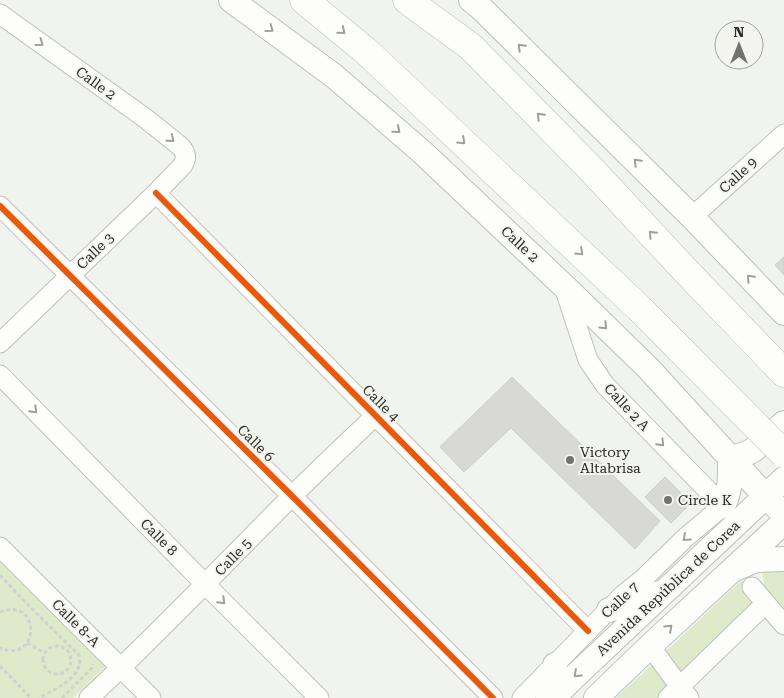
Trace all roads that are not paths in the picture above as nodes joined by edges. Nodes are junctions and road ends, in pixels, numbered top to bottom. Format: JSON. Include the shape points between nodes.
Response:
{"nodes":[{"id":1,"x":231,"y":0,"type":"edge"},
{"id":2,"x":304,"y":0,"type":"edge"},
{"id":3,"x":407,"y":0,"type":"edge"},
{"id":4,"x":482,"y":3,"type":"edge"},
{"id":5,"x":0,"y":14,"type":"edge"},
{"id":6,"x":784,"y":134,"type":"edge"},
{"id":7,"x":186,"y":156,"type":"joint"},
{"id":8,"x":156,"y":193,"type":"junction"},
{"id":9,"x":0,"y":206,"type":"edge"},
{"id":10,"x":692,"y":217,"type":"junction"},
{"id":11,"x":69,"y":276,"type":"junction"},
{"id":12,"x":564,"y":286,"type":"junction"},
{"id":13,"x":784,"y":313,"type":"edge"},
{"id":14,"x":0,"y":343,"type":"edge"},
{"id":15,"x":784,"y":373,"type":"edge"},
{"id":16,"x":0,"y":375,"type":"edge"},
{"id":17,"x":376,"y":415,"type":"junction"},
{"id":18,"x":784,"y":423,"type":"edge"},
{"id":19,"x":784,"y":454,"type":"edge"},
{"id":20,"x":730,"y":458,"type":"junction"},
{"id":21,"x":784,"y":480,"type":"edge"},
{"id":22,"x":292,"y":496,"type":"junction"},
{"id":23,"x":766,"y":497,"type":"junction"},
{"id":24,"x":723,"y":506,"type":"junction"},
{"id":25,"x":784,"y":514,"type":"edge"},
{"id":26,"x":784,"y":522,"type":"edge"},
{"id":27,"x":0,"y":547,"type":"edge"},
{"id":28,"x":784,"y":559,"type":"edge"},
{"id":29,"x":731,"y":570,"type":"junction"},
{"id":30,"x":206,"y":584,"type":"junction"},
{"id":31,"x":752,"y":587,"type":"dead end"},
{"id":32,"x":666,"y":591,"type":"junction"},
{"id":33,"x":765,"y":604,"type":"junction"},
{"id":34,"x":609,"y":610,"type":"junction"},
{"id":35,"x":784,"y":625,"type":"edge"},
{"id":36,"x":588,"y":631,"type":"junction"},
{"id":37,"x":650,"y":646,"type":"junction"},
{"id":38,"x":555,"y":665,"type":"junction"},
{"id":39,"x":122,"y":668,"type":"junction"},
{"id":40,"x":679,"y":694,"type":"edge"},
{"id":41,"x":89,"y":698,"type":"edge"},
{"id":42,"x":151,"y":698,"type":"edge"},
{"id":43,"x":319,"y":698,"type":"edge"},
{"id":44,"x":493,"y":698,"type":"edge"},
{"id":45,"x":522,"y":698,"type":"edge"},
{"id":46,"x":548,"y":698,"type":"edge"},
{"id":47,"x":553,"y":698,"type":"edge"},
{"id":48,"x":596,"y":698,"type":"edge"}],
"edges":[{"from":1,"to":12,"type":"main road","name":"Calle 2","one_way":true,"via":[[342,82],[422,152]]},
{"from":2,"to":19,"type":"highway","one_way":true,"bridge":true,"via":[[368,52],[639,308]]},
{"from":15,"to":3,"type":"highway","one_way":true,"via":[[471,46]]},
{"from":10,"to":4,"type":"main road","one_way":true},
{"from":5,"to":7,"type":"street","name":"Calle 2","one_way":true,"via":[[145,118],[180,146]]},
{"from":6,"to":10,"type":"street","name":"Calle 9"},
{"from":7,"to":8,"type":"street","name":"Calle 3","via":[[183,166]]},
{"from":8,"to":11,"type":"street","name":"Calle 3"},
{"from":8,"to":17,"type":"street","name":"Calle 4"},
{"from":9,"to":11,"type":"street","name":"Calle 6"},
{"from":13,"to":10,"type":"main road","one_way":true},
{"from":11,"to":14,"type":"street","name":"Calle 3"},
{"from":11,"to":22,"type":"street","name":"Calle 6"},
{"from":12,"to":20,"type":"main road","name":"Calle 2","one_way":true,"via":[[649,369]]},
{"from":12,"to":24,"type":"street","name":"Calle 2 A","one_way":true,"via":[[588,360],[605,385]]},
{"from":16,"to":30,"type":"street","name":"Calle 8","one_way":true},
{"from":17,"to":22,"type":"street","name":"Calle 5"},
{"from":17,"to":36,"type":"street","name":"Calle 4"},
{"from":18,"to":20,"type":"main road","via":[[752,452]]},
{"from":20,"to":23,"type":"main road","name":"Calle 2"},
{"from":20,"to":24,"type":"main road","via":[[730,483]]},
{"from":21,"to":23,"type":"main road","name":"Avenida República de Corea"},
{"from":22,"to":30,"type":"street","name":"Calle 5"},
{"from":22,"to":44,"type":"street","name":"Calle 6"},
{"from":23,"to":25,"type":"main road","name":"Calle 2"},
{"from":23,"to":32,"type":"main road","name":"Avenida República de Corea"},
{"from":24,"to":34,"type":"street","name":"Calle 7","one_way":true},
{"from":26,"to":29,"type":"main road"},
{"from":27,"to":39,"type":"street","name":"Calle 8-A"},
{"from":28,"to":29,"type":"main road","via":[[756,560]]},
{"from":37,"to":29,"type":"main road","one_way":true},
{"from":30,"to":39,"type":"street","name":"Calle 5"},
{"from":30,"to":43,"type":"street","name":"Calle 8","one_way":true},
{"from":31,"to":33,"type":"street"},
{"from":32,"to":34,"type":"main road"},
{"from":32,"to":47,"type":"main road","name":"Avenida República de Corea","one_way":true},
{"from":33,"to":35,"type":"street"},
{"from":33,"to":40,"type":"street"},
{"from":34,"to":36,"type":"street","name":"Calle 7"},
{"from":36,"to":38,"type":"street","name":"Calle 7"},
{"from":37,"to":40,"type":"street"},
{"from":37,"to":48,"type":"main road"},
{"from":38,"to":45,"type":"street","name":"Calle 7"},
{"from":38,"to":46,"type":"main road"},
{"from":39,"to":41,"type":"street","name":"Calle 5"},
{"from":39,"to":42,"type":"street","name":"Calle 8-A"}]}
